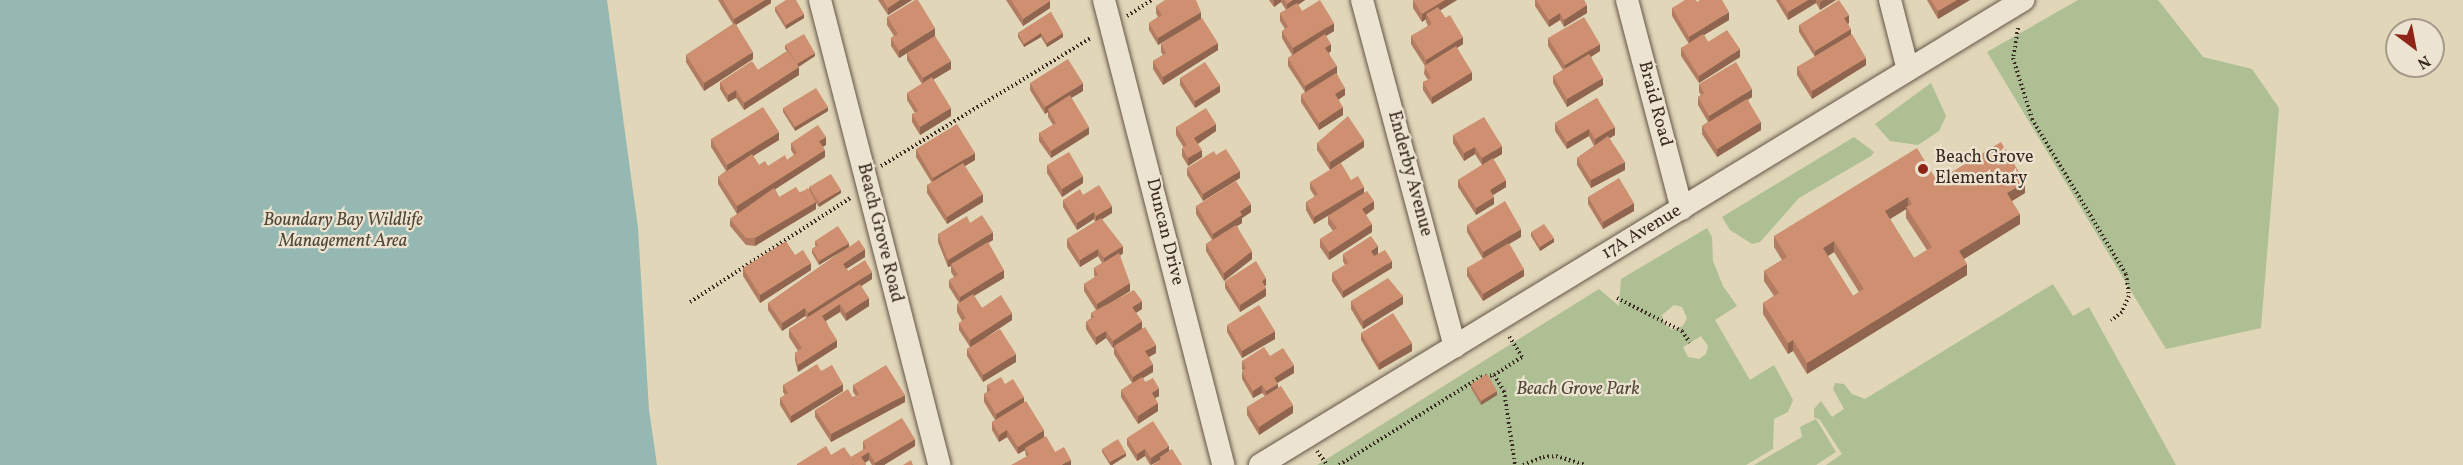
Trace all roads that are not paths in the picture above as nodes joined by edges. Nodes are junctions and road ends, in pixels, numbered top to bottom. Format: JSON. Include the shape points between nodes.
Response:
{"nodes":[{"id":1,"x":820,"y":0,"type":"edge"},
{"id":2,"x":1104,"y":0,"type":"edge"},
{"id":3,"x":1362,"y":0,"type":"edge"},
{"id":4,"x":1627,"y":0,"type":"edge"},
{"id":5,"x":1890,"y":0,"type":"edge"},
{"id":6,"x":2023,"y":0,"type":"edge"},
{"id":7,"x":1908,"y":70,"type":"junction"},
{"id":8,"x":1682,"y":209,"type":"junction"},
{"id":9,"x":1455,"y":347,"type":"junction"},
{"id":10,"x":939,"y":465,"type":"edge"},
{"id":11,"x":1223,"y":465,"type":"edge"},
{"id":12,"x":1260,"y":465,"type":"edge"}],
"edges":[{"from":1,"to":10,"type":"street","name":"Beach Grove Road"},
{"from":2,"to":11,"type":"street","name":"Duncan Drive"},
{"from":3,"to":9,"type":"street","name":"Enderby Avenue"},
{"from":4,"to":8,"type":"street","name":"Braid Road"},
{"from":5,"to":7,"type":"street"},
{"from":6,"to":7,"type":"street","name":"17A Avenue"},
{"from":7,"to":8,"type":"street","name":"17A Avenue"},
{"from":8,"to":9,"type":"street","name":"17A Avenue"},
{"from":9,"to":12,"type":"street","name":"17A Avenue"}]}
